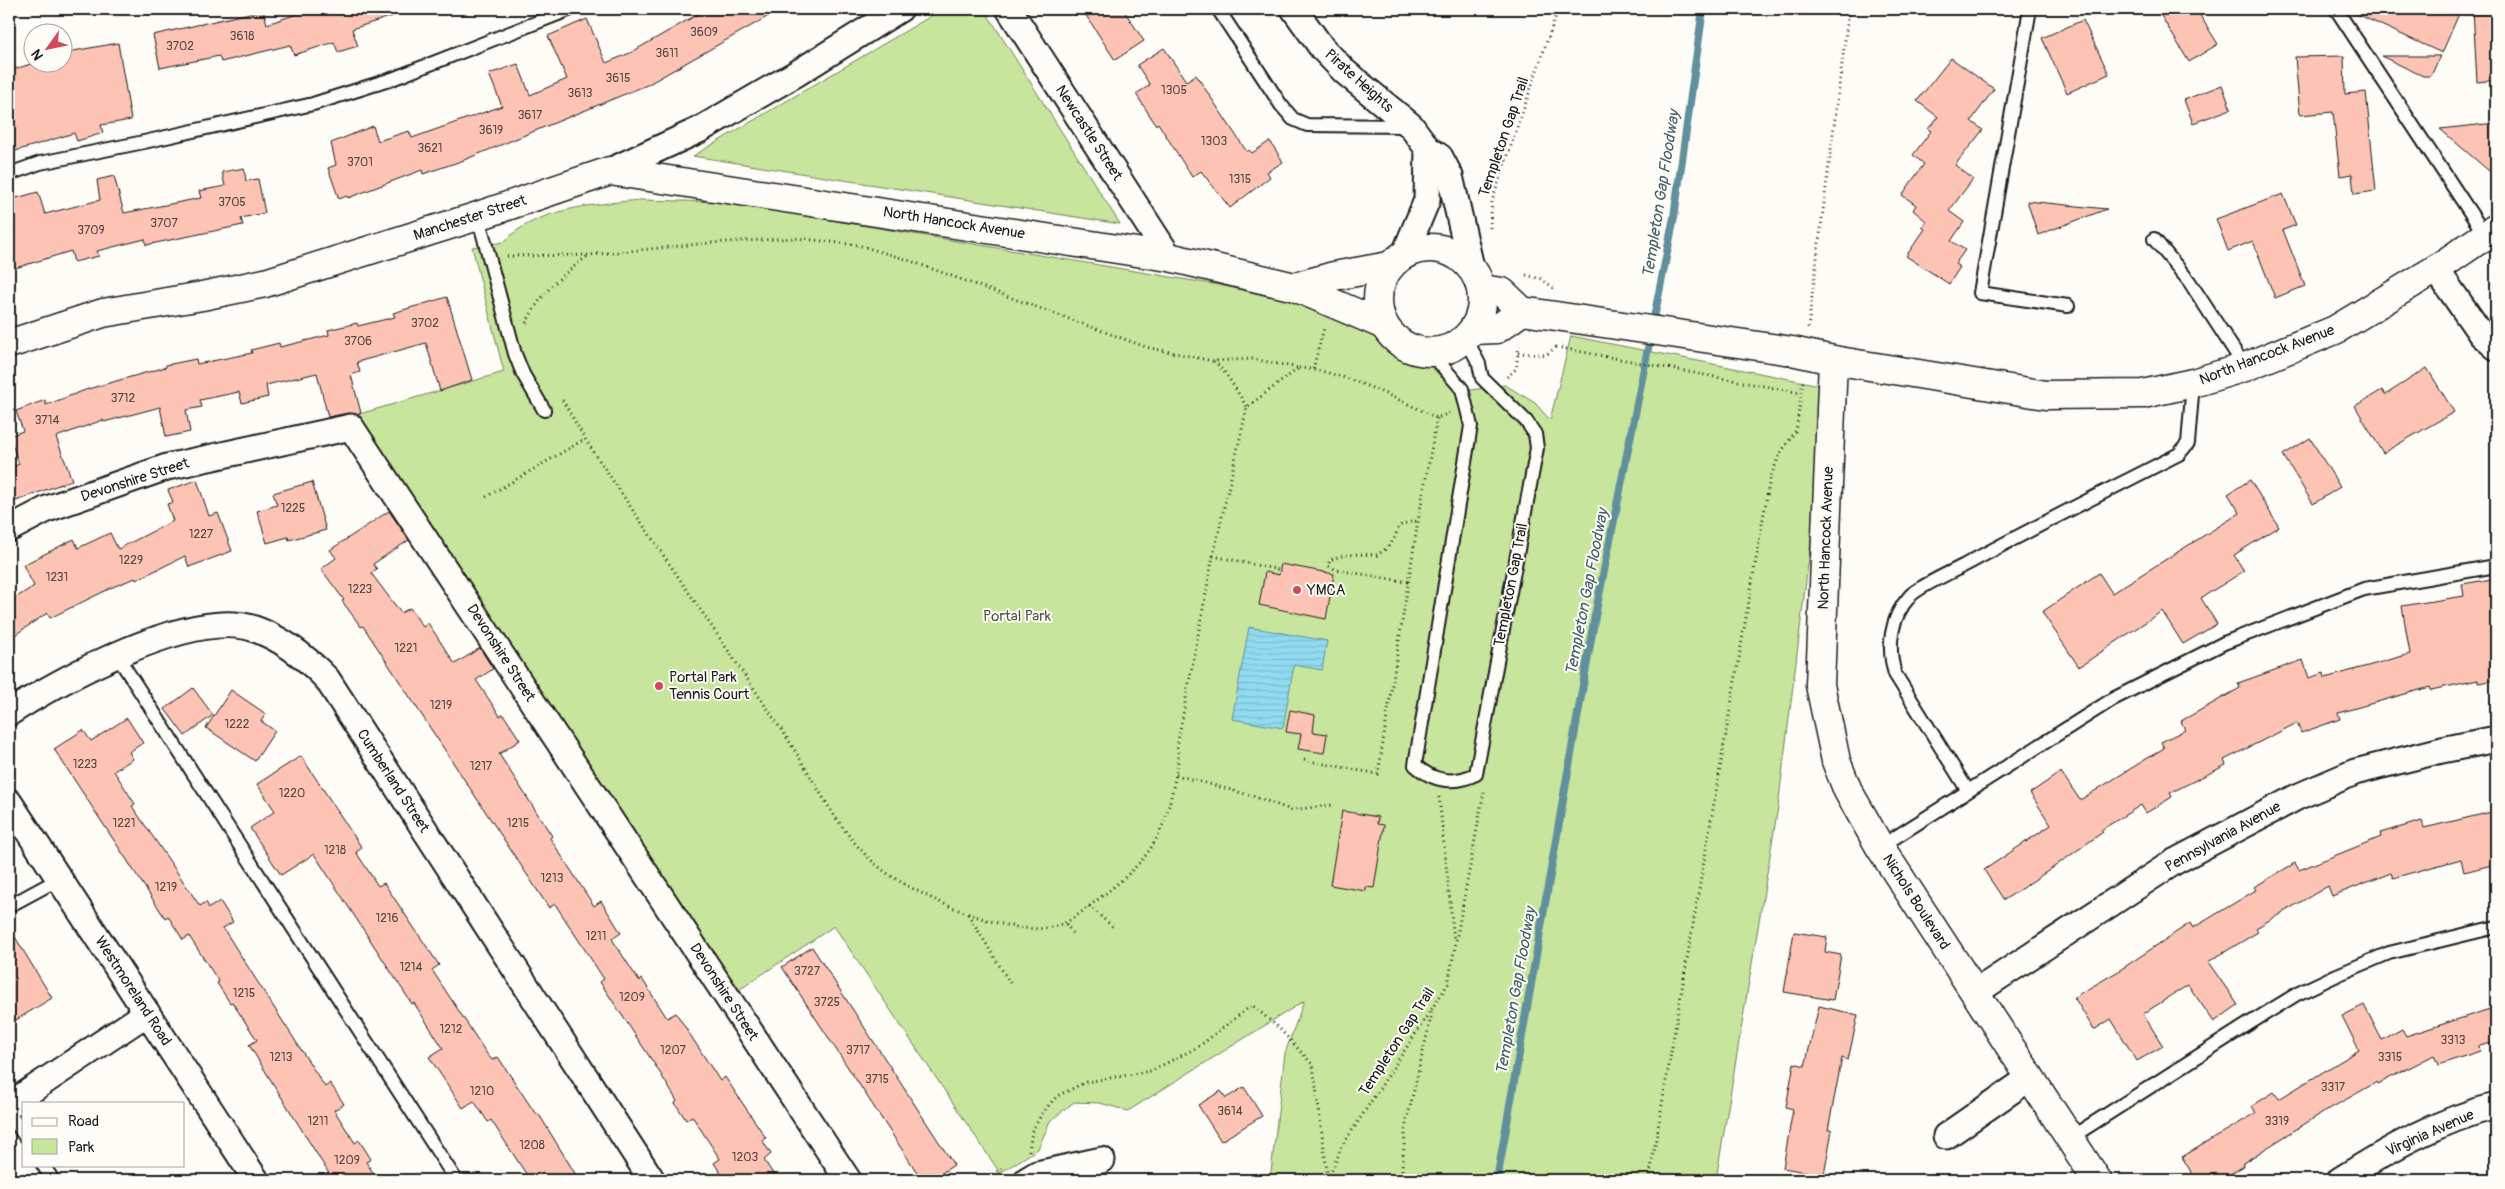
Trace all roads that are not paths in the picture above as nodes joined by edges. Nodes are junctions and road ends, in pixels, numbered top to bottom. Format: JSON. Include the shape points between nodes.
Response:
{"nodes":[{"id":1,"x":570,"y":9,"type":"edge"},
{"id":2,"x":900,"y":9,"type":"edge"},
{"id":3,"x":1009,"y":9,"type":"edge"},
{"id":4,"x":1218,"y":9,"type":"edge"},
{"id":5,"x":1294,"y":9,"type":"edge"},
{"id":6,"x":2030,"y":9,"type":"edge"},
{"id":7,"x":2336,"y":9,"type":"edge"},
{"id":8,"x":1410,"y":126,"type":"junction"},
{"id":9,"x":1428,"y":149,"type":"junction"},
{"id":10,"x":610,"y":171,"type":"junction"},
{"id":11,"x":9,"y":174,"type":"edge"},
{"id":12,"x":478,"y":216,"type":"junction"},
{"id":13,"x":2491,"y":232,"type":"edge"},
{"id":14,"x":2154,"y":239,"type":"dead end"},
{"id":15,"x":1169,"y":257,"type":"junction"},
{"id":16,"x":1397,"y":259,"type":"junction"},
{"id":17,"x":2436,"y":270,"type":"junction"},
{"id":18,"x":1476,"y":278,"type":"junction"},
{"id":19,"x":1295,"y":286,"type":"junction"},
{"id":20,"x":2068,"y":306,"type":"dead end"},
{"id":21,"x":1522,"y":311,"type":"junction"},
{"id":22,"x":1384,"y":325,"type":"junction"},
{"id":23,"x":1469,"y":334,"type":"junction"},
{"id":24,"x":9,"y":344,"type":"edge"},
{"id":25,"x":2496,"y":347,"type":"edge"},
{"id":26,"x":1431,"y":352,"type":"junction"},
{"id":27,"x":1833,"y":360,"type":"junction"},
{"id":28,"x":2245,"y":367,"type":"junction"},
{"id":29,"x":2193,"y":383,"type":"junction"},
{"id":30,"x":544,"y":410,"type":"dead end"},
{"id":31,"x":9,"y":529,"type":"edge"},
{"id":32,"x":2496,"y":566,"type":"edge"},
{"id":33,"x":116,"y":654,"type":"junction"},
{"id":34,"x":9,"y":713,"type":"edge"},
{"id":35,"x":1825,"y":714,"type":"joint"},
{"id":36,"x":2496,"y":739,"type":"edge"},
{"id":37,"x":1968,"y":791,"type":"junction"},
{"id":38,"x":9,"y":802,"type":"edge"},
{"id":39,"x":1880,"y":847,"type":"junction"},
{"id":40,"x":59,"y":879,"type":"junction"},
{"id":41,"x":9,"y":906,"type":"edge"},
{"id":42,"x":2496,"y":927,"type":"edge"},
{"id":43,"x":1976,"y":992,"type":"junction"},
{"id":44,"x":147,"y":1013,"type":"junction"},
{"id":45,"x":2031,"y":1077,"type":"junction"},
{"id":46,"x":9,"y":1105,"type":"edge"},
{"id":47,"x":2496,"y":1106,"type":"edge"},
{"id":48,"x":9,"y":1113,"type":"edge"},
{"id":49,"x":22,"y":1132,"type":"edge"},
{"id":50,"x":1946,"y":1136,"type":"dead end"},
{"id":51,"x":2070,"y":1138,"type":"junction"},
{"id":52,"x":1102,"y":1160,"type":"dead end"},
{"id":53,"x":44,"y":1166,"type":"edge"},
{"id":54,"x":53,"y":1180,"type":"edge"},
{"id":55,"x":256,"y":1180,"type":"edge"},
{"id":56,"x":456,"y":1180,"type":"edge"},
{"id":57,"x":652,"y":1180,"type":"edge"},
{"id":58,"x":848,"y":1180,"type":"edge"},
{"id":59,"x":1027,"y":1180,"type":"edge"},
{"id":60,"x":2097,"y":1180,"type":"edge"},
{"id":61,"x":2340,"y":1180,"type":"edge"}],
"edges":[{"from":1,"to":11,"type":"lane","via":[[392,79],[313,104],[40,163]]},
{"from":2,"to":10,"type":"street","name":"Manchester Street","via":[[700,130]]},
{"from":3,"to":15,"type":"street","name":"Newcastle Street"},
{"from":4,"to":8,"type":"lane","via":[[1293,119],[1307,125]]},
{"from":5,"to":8,"type":"street","name":"Pirate Heights","via":[[1322,48],[1345,72]]},
{"from":6,"to":20,"type":"lane","via":[[1980,293]]},
{"from":7,"to":13,"type":"lane"},
{"from":8,"to":9,"type":"street","name":"Pirate Heights"},
{"from":9,"to":16,"type":"street","via":[[1427,200]]},
{"from":9,"to":18,"type":"street","name":"Pirate Heights","via":[[1440,157],[1450,176]]},
{"from":10,"to":12,"type":"street","name":"Manchester Street"},
{"from":10,"to":15,"type":"street","name":"North Hancock Avenue"},
{"from":12,"to":24,"type":"street","name":"Manchester Street","via":[[265,283],[103,313]]},
{"from":12,"to":30,"type":"lane","via":[[515,354]]},
{"from":13,"to":17,"type":"street","name":"North Hancock Avenue"},
{"from":14,"to":28,"type":"lane","via":[[2189,281]]},
{"from":15,"to":19,"type":"street","name":"North Hancock Avenue"},
{"from":16,"to":18,"type":"street","name":"North Hancock Avenue","via":[[1419,248],[1448,250]]},
{"from":16,"to":19,"type":"street","name":"North Hancock Avenue"},
{"from":16,"to":22,"type":"street","name":"North Hancock Avenue","via":[[1381,279],[1377,295]]},
{"from":17,"to":25,"type":"street","via":[[2481,334]]},
{"from":17,"to":28,"type":"street","name":"North Hancock Avenue","via":[[2335,330]]},
{"from":18,"to":21,"type":"street","name":"North Hancock Avenue","via":[[1502,292]]},
{"from":18,"to":23,"type":"street","via":[[1482,303],[1480,317]]},
{"from":19,"to":22,"type":"street","name":"North Hancock Avenue"},
{"from":21,"to":23,"type":"street","name":"North Hancock Avenue","via":[[1496,329]]},
{"from":21,"to":27,"type":"street","name":"North Hancock Avenue","via":[[1800,342]]},
{"from":22,"to":26,"type":"street","name":"North Hancock Avenue","via":[[1390,335],[1409,348]]},
{"from":23,"to":26,"type":"street","name":"North Hancock Avenue","via":[[1444,351]]},
{"from":23,"to":26,"type":"lane","via":[[1482,378],[1526,421],[1535,434],[1537,448],[1476,774],[1464,780],[1429,777],[1415,765],[1471,426],[1462,389]]},
{"from":27,"to":29,"type":"street","name":"North Hancock Avenue","via":[[2046,395],[2144,394]]},
{"from":27,"to":35,"type":"street","name":"North Hancock Avenue","via":[[1820,658]]},
{"from":28,"to":29,"type":"street","name":"North Hancock Avenue"},
{"from":29,"to":37,"type":"lane","via":[[2188,443],[2179,454],[2032,528],[1911,595],[1897,618],[1891,637],[1890,657],[1895,674]]},
{"from":31,"to":58,"type":"street","name":"Devonshire Street","via":[[47,509],[167,467],[352,427]]},
{"from":32,"to":37,"type":"lane","via":[[2364,589],[2224,643],[2113,699]]},
{"from":33,"to":34,"type":"street","name":"Cumberland Street"},
{"from":33,"to":56,"type":"lane"},
{"from":33,"to":57,"type":"street","name":"Cumberland Street","via":[[164,636],[217,625],[250,628],[280,640],[306,656],[327,678]]},
{"from":35,"to":39,"type":"street","name":"Nichols Boulevard","via":[[1836,761],[1848,791]]},
{"from":36,"to":43,"type":"street","name":"Pennsylvania Avenue","via":[[2355,772],[2297,797],[2174,862]]},
{"from":37,"to":39,"type":"lane"},
{"from":38,"to":40,"type":"street","name":"Westmoreland Road"},
{"from":39,"to":43,"type":"street","name":"Nichols Boulevard"},
{"from":40,"to":41,"type":"lane"},
{"from":40,"to":44,"type":"street","name":"Westmoreland Road"},
{"from":42,"to":51,"type":"lane","via":[[2389,953],[2297,994]]},
{"from":43,"to":45,"type":"street","name":"Nichols Boulevard"},
{"from":44,"to":46,"type":"street"},
{"from":44,"to":55,"type":"street","name":"Westmoreland Road"},
{"from":45,"to":50,"type":"street"},
{"from":45,"to":51,"type":"street","name":"Nichols Boulevard"},
{"from":47,"to":61,"type":"street","name":"Virginia Avenue","via":[[2428,1130]]},
{"from":48,"to":49,"type":"lane"},
{"from":51,"to":60,"type":"street","name":"Nichols Boulevard"},
{"from":52,"to":59,"type":"street","via":[[1037,1174]]},
{"from":53,"to":54,"type":"lane"}]}
